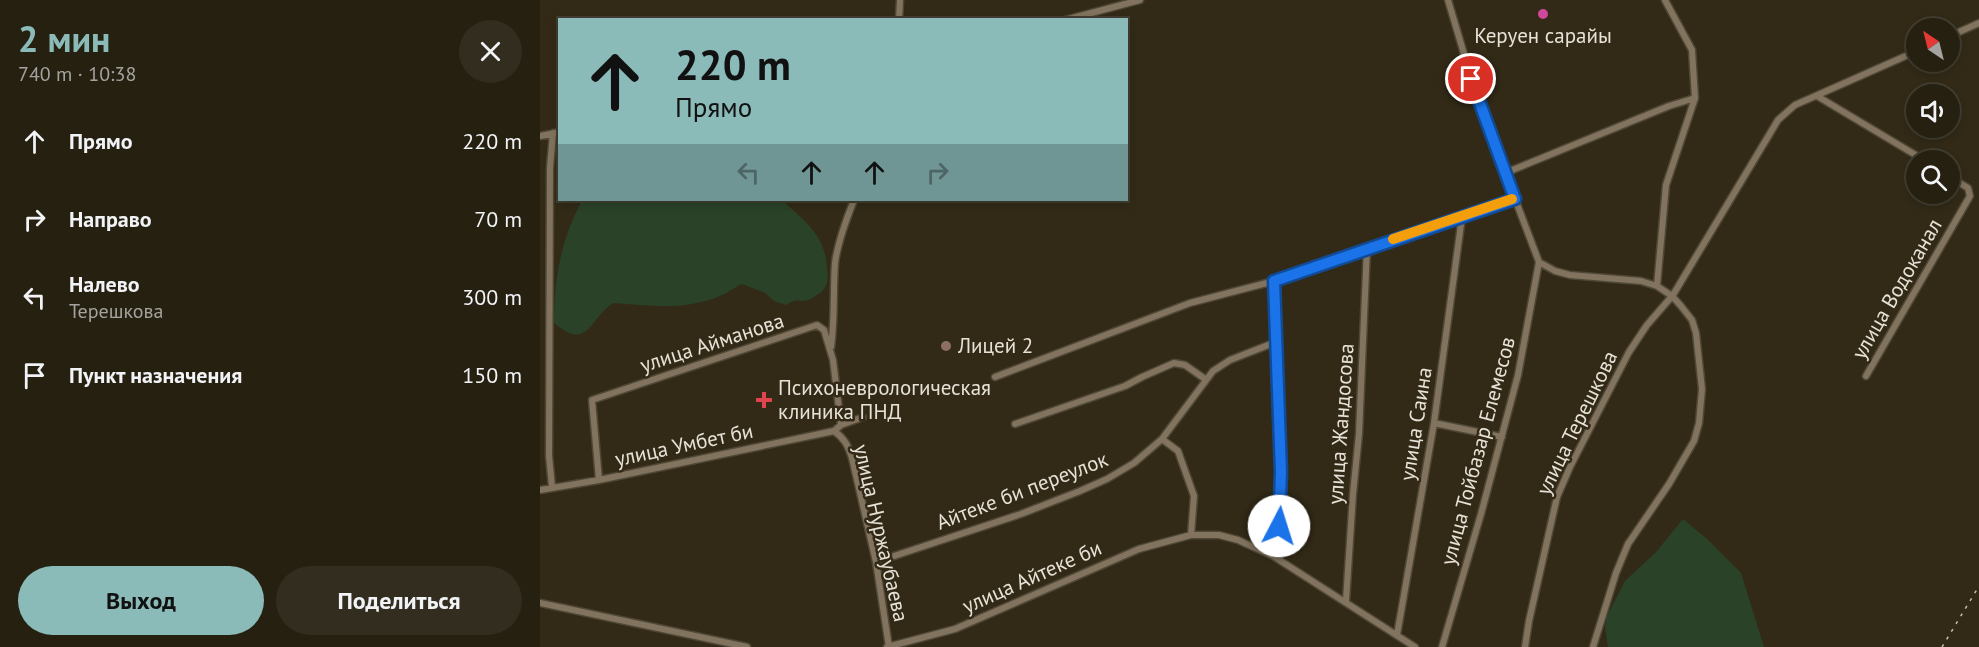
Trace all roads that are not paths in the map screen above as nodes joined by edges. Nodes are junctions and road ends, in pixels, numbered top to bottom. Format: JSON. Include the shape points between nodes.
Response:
{"nodes":[{"id":1,"x":900,"y":0,"type":"edge"},
{"id":2,"x":1140,"y":0,"type":"edge"},
{"id":3,"x":1448,"y":0,"type":"edge"},
{"id":4,"x":1665,"y":0,"type":"edge"},
{"id":5,"x":899,"y":18,"type":"edge"},
{"id":6,"x":1072,"y":18,"type":"edge"},
{"id":7,"x":1979,"y":23,"type":"edge"},
{"id":8,"x":1960,"y":32,"type":"edge"},
{"id":9,"x":1906,"y":56,"type":"edge"},
{"id":10,"x":1817,"y":96,"type":"junction"},
{"id":11,"x":1695,"y":98,"type":"junction"},
{"id":12,"x":556,"y":132,"type":"edge"},
{"id":13,"x":540,"y":136,"type":"edge"},
{"id":14,"x":1907,"y":150,"type":"edge"},
{"id":15,"x":1505,"y":173,"type":"junction"},
{"id":16,"x":1960,"y":183,"type":"edge"},
{"id":17,"x":1515,"y":199,"type":"junction"},
{"id":18,"x":854,"y":201,"type":"edge"},
{"id":19,"x":1462,"y":217,"type":"junction"},
{"id":20,"x":1367,"y":248,"type":"junction"},
{"id":21,"x":1539,"y":262,"type":"junction"},
{"id":22,"x":1274,"y":281,"type":"junction"},
{"id":23,"x":1657,"y":286,"type":"junction"},
{"id":24,"x":1672,"y":296,"type":"junction"},
{"id":25,"x":1276,"y":342,"type":"junction"},
{"id":26,"x":830,"y":351,"type":"junction"},
{"id":27,"x":1866,"y":376,"type":"dead end"},
{"id":28,"x":995,"y":377,"type":"dead end"},
{"id":29,"x":1205,"y":379,"type":"junction"},
{"id":30,"x":863,"y":417,"type":"dead end"},
{"id":31,"x":1434,"y":423,"type":"junction"},
{"id":32,"x":1015,"y":424,"type":"dead end"},
{"id":33,"x":841,"y":425,"type":"junction"},
{"id":34,"x":834,"y":431,"type":"junction"},
{"id":35,"x":1502,"y":437,"type":"junction"},
{"id":36,"x":1162,"y":439,"type":"junction"},
{"id":37,"x":599,"y":480,"type":"junction"},
{"id":38,"x":552,"y":488,"type":"junction"},
{"id":39,"x":540,"y":490,"type":"edge"},
{"id":40,"x":1191,"y":536,"type":"junction"},
{"id":41,"x":1273,"y":556,"type":"junction"},
{"id":42,"x":876,"y":562,"type":"junction"},
{"id":43,"x":1346,"y":601,"type":"junction"},
{"id":44,"x":540,"y":603,"type":"edge"},
{"id":45,"x":1397,"y":635,"type":"junction"},
{"id":46,"x":920,"y":643,"type":"edge"},
{"id":47,"x":747,"y":647,"type":"edge"},
{"id":48,"x":888,"y":647,"type":"edge"},
{"id":49,"x":1415,"y":647,"type":"edge"},
{"id":50,"x":1442,"y":647,"type":"edge"},
{"id":51,"x":1525,"y":647,"type":"edge"},
{"id":52,"x":1593,"y":647,"type":"edge"}],
"edges":[{"from":1,"to":5,"type":"street"},
{"from":2,"to":6,"type":"street"},
{"from":3,"to":15,"type":"street","via":[[1478,101]]},
{"from":4,"to":11,"type":"street","via":[[1692,50]]},
{"from":7,"to":8,"type":"street"},
{"from":9,"to":10,"type":"street","name":"улица Терешкова"},
{"from":10,"to":14,"type":"street"},
{"from":10,"to":24,"type":"street","name":"улица Терешкова","via":[[1795,105],[1778,120]]},
{"from":11,"to":15,"type":"street","via":[[1669,105]]},
{"from":11,"to":23,"type":"street","via":[[1666,185]]},
{"from":12,"to":13,"type":"street"},
{"from":12,"to":38,"type":"street","via":[[550,168]]},
{"from":15,"to":17,"type":"street"},
{"from":16,"to":27,"type":"street","name":"улица Водоканал","via":[[1968,188],[1970,196]]},
{"from":17,"to":19,"type":"street"},
{"from":17,"to":21,"type":"street"},
{"from":18,"to":26,"type":"street","via":[[836,261]]},
{"from":19,"to":20,"type":"street"},
{"from":19,"to":31,"type":"street","name":"улица Саина"},
{"from":20,"to":22,"type":"street"},
{"from":20,"to":43,"type":"street","name":"улица Жандосова","via":[[1359,434]]},
{"from":21,"to":23,"type":"street","via":[[1570,275]]},
{"from":21,"to":35,"type":"street","name":"улица Тойбазар Елемесов"},
{"from":22,"to":25,"type":"street"},
{"from":22,"to":28,"type":"street","via":[[1190,303]]},
{"from":23,"to":24,"type":"street"},
{"from":24,"to":51,"type":"street","name":"улица Терешкова","via":[[1629,352],[1569,467],[1557,497]]},
{"from":24,"to":52,"type":"street","via":[[1692,320],[1696,333],[1702,389],[1699,423],[1694,441],[1669,484],[1628,544]]},
{"from":25,"to":29,"type":"street","name":"Айтеке би переулок","via":[[1222,364]]},
{"from":25,"to":41,"type":"street","via":[[1281,496]]},
{"from":26,"to":33,"type":"street","name":"улица Айманова"},
{"from":26,"to":37,"type":"street","name":"улица Айманова","via":[[824,330],[817,325],[592,400]]},
{"from":29,"to":32,"type":"street","via":[[1185,365],[1174,363],[1125,387]]},
{"from":29,"to":36,"type":"street","name":"Айтеке би переулок"},
{"from":30,"to":33,"type":"street"},
{"from":31,"to":35,"type":"street"},
{"from":31,"to":45,"type":"street","name":"улица Саина"},
{"from":33,"to":34,"type":"street"},
{"from":34,"to":37,"type":"street","name":"улица Умбет би"},
{"from":34,"to":42,"type":"street","name":"улица Нуржаубаева","via":[[842,436],[852,458]]},
{"from":35,"to":50,"type":"street","name":"улица Тойбазар Елемесов"},
{"from":36,"to":40,"type":"street","via":[[1178,451],[1194,496]]},
{"from":36,"to":42,"type":"street","name":"Айтеке би переулок","via":[[1134,463],[1080,491]]},
{"from":37,"to":38,"type":"street","name":"улица Умбет би"},
{"from":38,"to":39,"type":"street","name":"улица Умбет би"},
{"from":40,"to":41,"type":"street","name":"улица Айтеке би","via":[[1219,535]]},
{"from":40,"to":46,"type":"street","name":"улица Айтеке би","via":[[1139,549]]},
{"from":41,"to":43,"type":"street","name":"улица Айтеке би"},
{"from":42,"to":48,"type":"street","name":"улица Нуржаубаева"},
{"from":43,"to":45,"type":"street","name":"улица Айтеке би"},
{"from":44,"to":47,"type":"street"},
{"from":45,"to":49,"type":"street","name":"улица Айтеке би"},
{"from":46,"to":48,"type":"street","name":"улица Айтеке би"}]}
